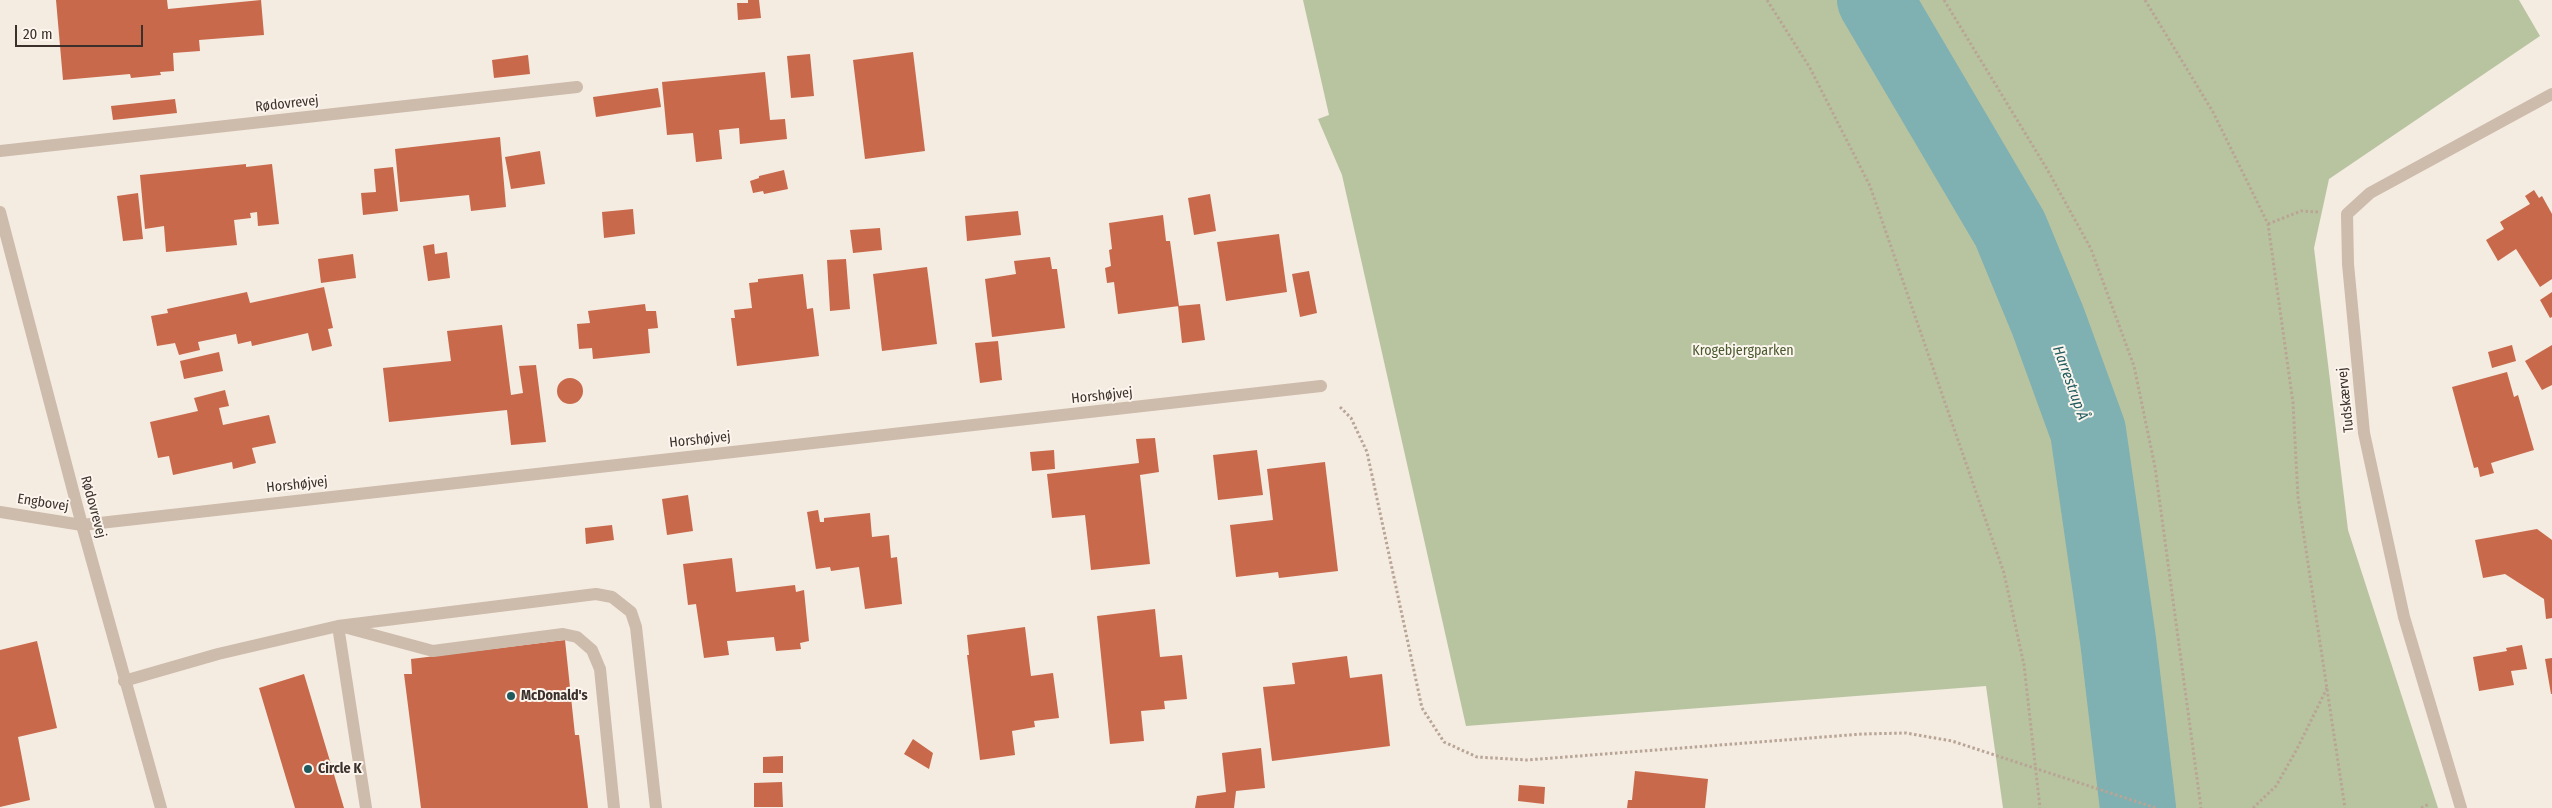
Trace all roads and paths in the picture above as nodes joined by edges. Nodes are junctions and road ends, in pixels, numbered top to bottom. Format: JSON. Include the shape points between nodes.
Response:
{"nodes":[{"id":1,"x":1768,"y":0,"type":"edge"},
{"id":2,"x":1944,"y":0,"type":"edge"},
{"id":3,"x":2145,"y":0,"type":"edge"},
{"id":4,"x":577,"y":87,"type":"dead end"},
{"id":5,"x":2552,"y":94,"type":"edge"},
{"id":6,"x":0,"y":150,"type":"edge"},
{"id":7,"x":0,"y":212,"type":"edge"},
{"id":8,"x":2347,"y":214,"type":"junction"},
{"id":9,"x":2268,"y":224,"type":"junction"},
{"id":10,"x":1321,"y":386,"type":"joint"},
{"id":11,"x":0,"y":512,"type":"edge"},
{"id":12,"x":82,"y":524,"type":"junction"},
{"id":13,"x":338,"y":626,"type":"junction"},
{"id":14,"x":124,"y":681,"type":"junction"},
{"id":15,"x":2327,"y":688,"type":"junction"},
{"id":16,"x":2036,"y":769,"type":"junction"},
{"id":17,"x":161,"y":808,"type":"edge"},
{"id":18,"x":366,"y":808,"type":"edge"},
{"id":19,"x":614,"y":808,"type":"edge"},
{"id":20,"x":656,"y":808,"type":"edge"},
{"id":21,"x":2040,"y":808,"type":"edge"},
{"id":22,"x":2156,"y":808,"type":"edge"},
{"id":23,"x":2201,"y":808,"type":"edge"},
{"id":24,"x":2253,"y":808,"type":"edge"},
{"id":25,"x":2345,"y":808,"type":"edge"},
{"id":26,"x":2461,"y":808,"type":"edge"}],
"edges":[{"from":1,"to":16,"type":"path","via":[[1810,68],[1870,186],[2004,573],[2024,665]]},
{"from":2,"to":23,"type":"path","via":[[2047,169],[2091,249],[2134,366],[2155,468]]},
{"from":3,"to":9,"type":"path","via":[[2213,112]]},
{"from":4,"to":6,"type":"street","name":"Rødovrevej"},
{"from":5,"to":8,"type":"street","via":[[2370,193]]},
{"from":7,"to":12,"type":"street","name":"Rødovrevej"},
{"from":8,"to":9,"type":"path","via":[[2302,212]]},
{"from":8,"to":26,"type":"street","name":"Tudskærvej","via":[[2348,264],[2364,432],[2404,617]]},
{"from":9,"to":15,"type":"path","via":[[2293,403],[2298,498]]},
{"from":10,"to":12,"type":"street","name":"Horshøjvej"},
{"from":10,"to":16,"type":"path","via":[[1351,418],[1366,452],[1422,708],[1444,742],[1477,757],[1527,760],[1862,734],[1906,734],[1952,741]]},
{"from":11,"to":12,"type":"street","name":"Engbovej"},
{"from":12,"to":14,"type":"street","name":"Rødovrevej"},
{"from":13,"to":14,"type":"street","via":[[218,654]]},
{"from":13,"to":18,"type":"street"},
{"from":13,"to":19,"type":"street","via":[[433,651],[563,634],[577,637],[592,650],[600,669]]},
{"from":13,"to":20,"type":"street","via":[[558,598],[596,594],[612,597],[631,612],[638,640]]},
{"from":14,"to":17,"type":"street","name":"Rødovrevej"},
{"from":15,"to":24,"type":"path","via":[[2276,786]]},
{"from":15,"to":25,"type":"path"},
{"from":16,"to":21,"type":"path"},
{"from":16,"to":22,"type":"path"}]}
